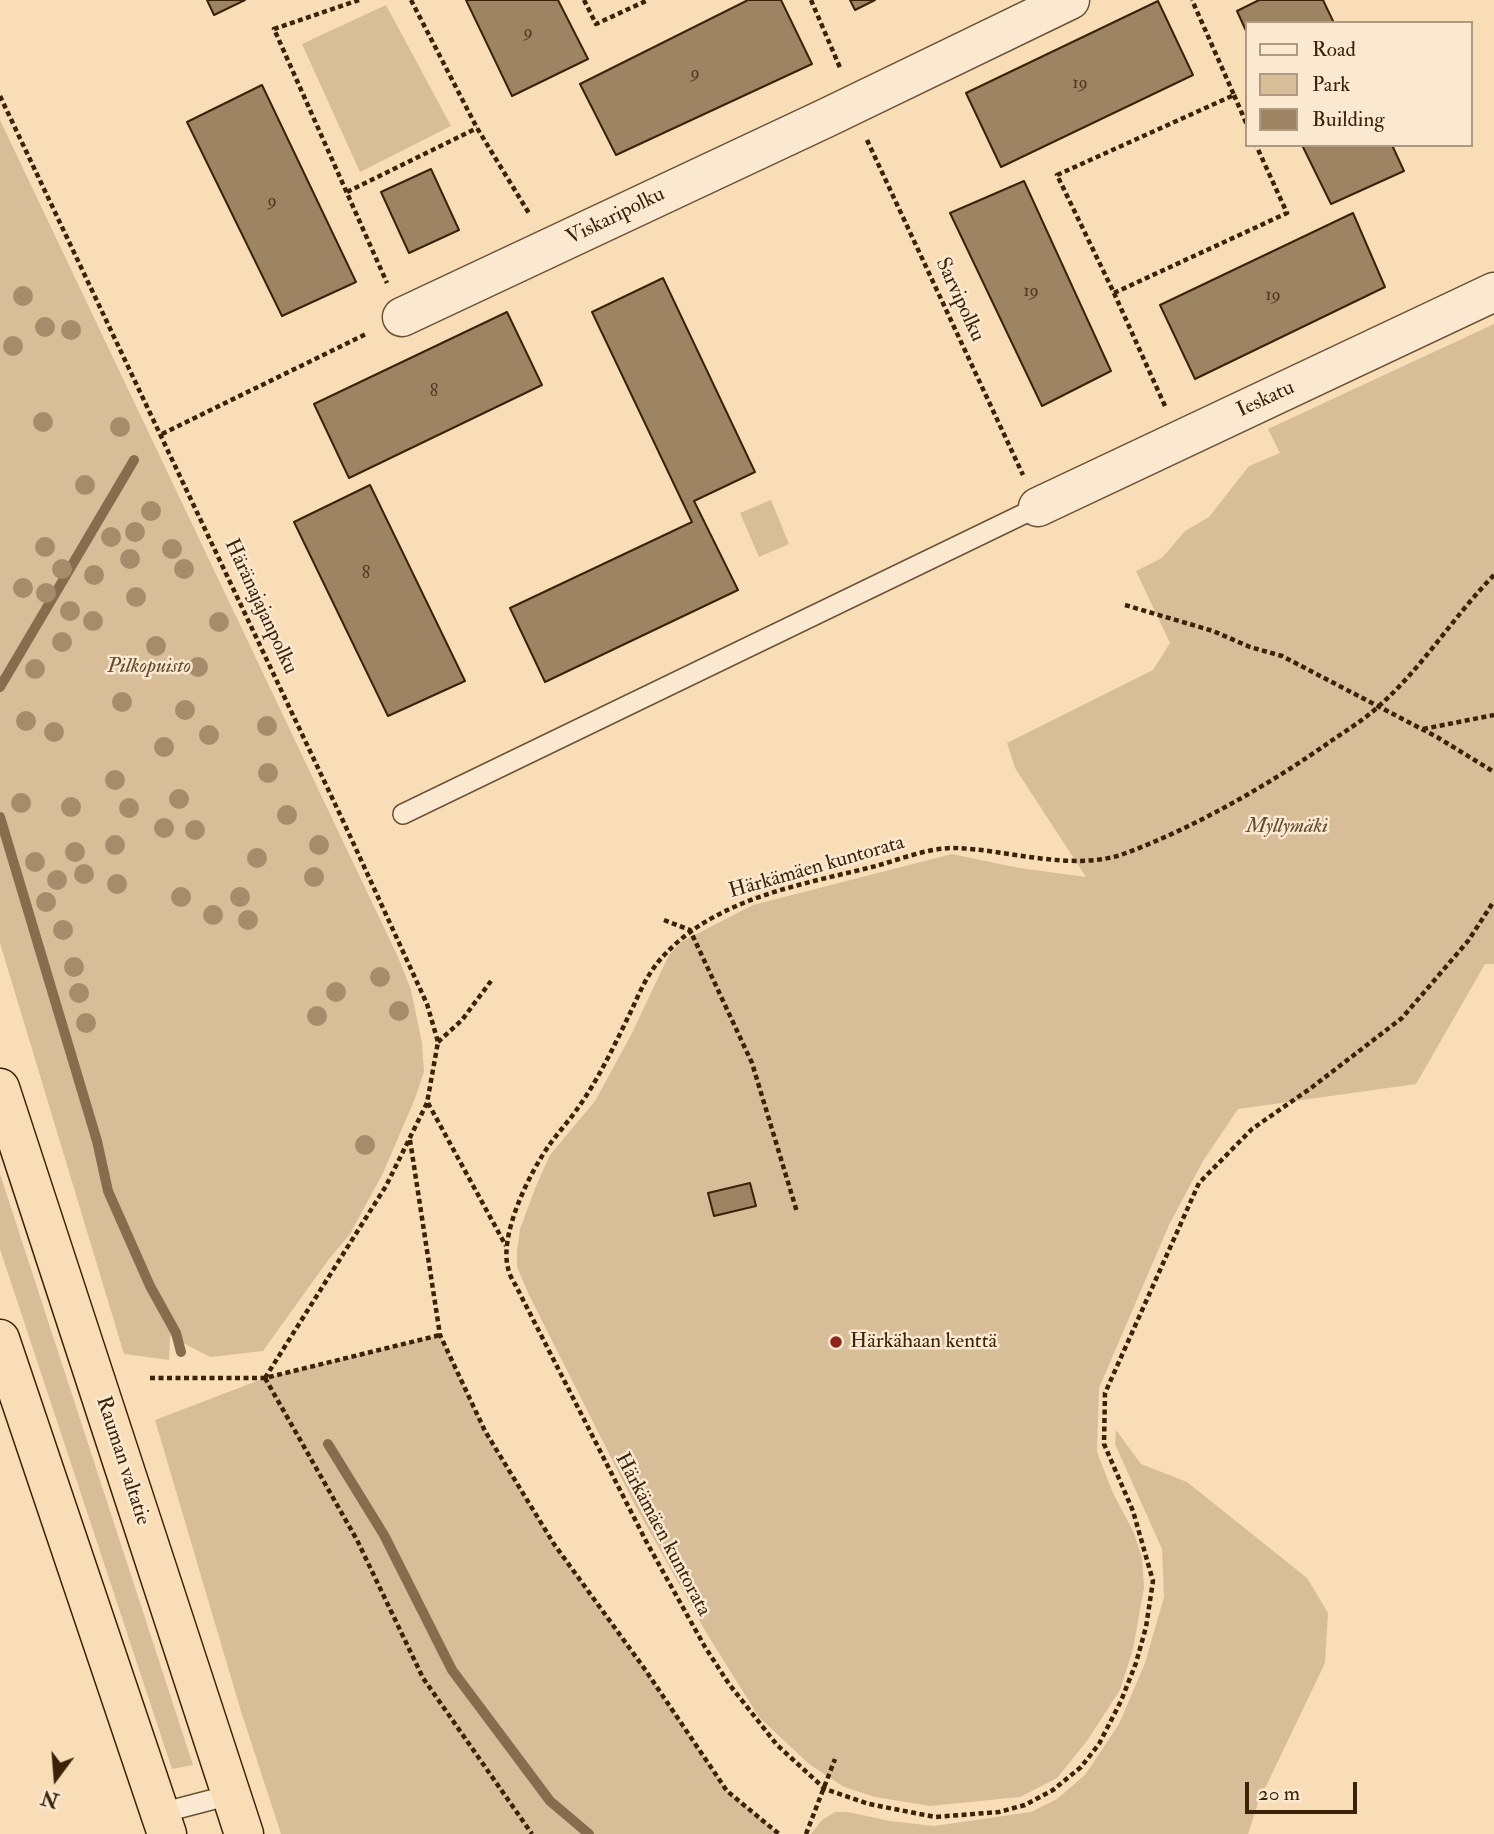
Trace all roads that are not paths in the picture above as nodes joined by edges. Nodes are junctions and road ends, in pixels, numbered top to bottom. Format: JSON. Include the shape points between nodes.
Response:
{"nodes":[{"id":1,"x":1070,"y":0,"type":"edge"},
{"id":2,"x":1494,"y":292,"type":"edge"},
{"id":3,"x":402,"y":317,"type":"road end"},
{"id":4,"x":1038,"y":507,"type":"joint"},
{"id":5,"x":403,"y":814,"type":"dead end"},
{"id":6,"x":0,"y":1088,"type":"edge"},
{"id":7,"x":0,"y":1339,"type":"edge"},
{"id":8,"x":230,"y":1795,"type":"junction"},
{"id":9,"x":164,"y":1824,"type":"edge"},
{"id":10,"x":244,"y":1834,"type":"edge"}],
"edges":[{"from":1,"to":3,"type":"street","name":"Viskaripolku"},
{"from":2,"to":4,"type":"street","name":"Ieskatu"},
{"from":4,"to":5,"type":"lane"},
{"from":6,"to":8,"type":"highway","name":"Rauman valtatie"},
{"from":7,"to":9,"type":"highway"},
{"from":8,"to":9,"type":"lane"},
{"from":8,"to":10,"type":"highway","name":"Rauman valtatie"}]}
